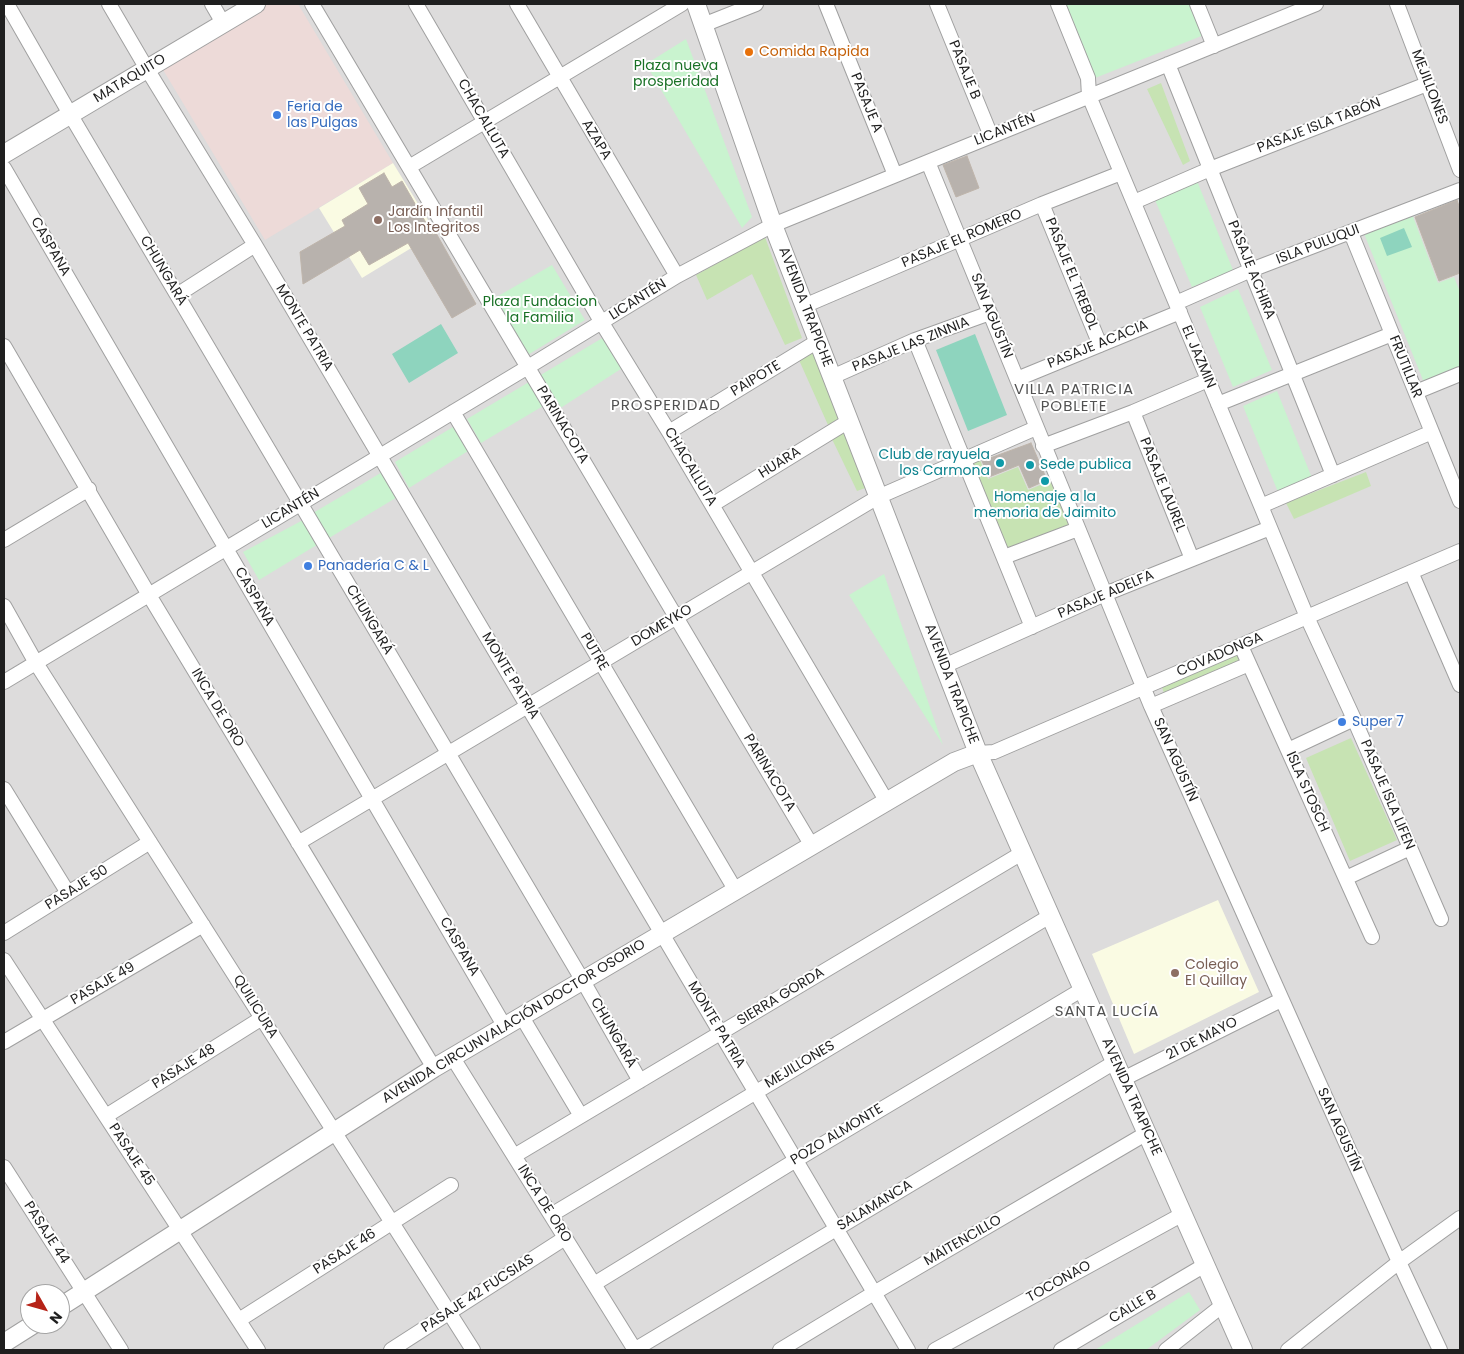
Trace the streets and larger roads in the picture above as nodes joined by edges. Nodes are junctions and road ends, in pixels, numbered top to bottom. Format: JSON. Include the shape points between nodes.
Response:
{"nodes":[{"id":1,"x":7,"y":4,"type":"edge"},
{"id":2,"x":109,"y":4,"type":"edge"},
{"id":3,"x":212,"y":4,"type":"edge"},
{"id":4,"x":256,"y":4,"type":"edge"},
{"id":5,"x":312,"y":4,"type":"edge"},
{"id":6,"x":416,"y":4,"type":"edge"},
{"id":7,"x":518,"y":4,"type":"edge"},
{"id":8,"x":682,"y":4,"type":"edge"},
{"id":9,"x":696,"y":4,"type":"edge"},
{"id":10,"x":756,"y":4,"type":"edge"},
{"id":11,"x":826,"y":4,"type":"edge"},
{"id":12,"x":937,"y":4,"type":"edge"},
{"id":13,"x":1058,"y":4,"type":"edge"},
{"id":14,"x":1197,"y":4,"type":"edge"},
{"id":15,"x":1397,"y":4,"type":"edge"},
{"id":16,"x":1306,"y":5,"type":"edge"},
{"id":17,"x":224,"y":23,"type":"junction"},
{"id":18,"x":703,"y":25,"type":"junction"},
{"id":19,"x":1214,"y":46,"type":"junction"},
{"id":20,"x":1168,"y":64,"type":"junction"},
{"id":21,"x":147,"y":68,"type":"junction"},
{"id":22,"x":559,"y":77,"type":"junction"},
{"id":23,"x":1427,"y":84,"type":"junction"},
{"id":24,"x":1089,"y":96,"type":"junction"},
{"id":25,"x":70,"y":114,"type":"junction"},
{"id":26,"x":485,"y":121,"type":"junction"},
{"id":27,"x":991,"y":136,"type":"junction"},
{"id":28,"x":4,"y":154,"type":"edge"},
{"id":29,"x":928,"y":162,"type":"junction"},
{"id":30,"x":409,"y":167,"type":"junction"},
{"id":31,"x":4,"y":168,"type":"edge"},
{"id":32,"x":1210,"y":169,"type":"junction"},
{"id":33,"x":1460,"y":170,"type":"edge"},
{"id":34,"x":1121,"y":173,"type":"junction"},
{"id":35,"x":895,"y":175,"type":"junction"},
{"id":36,"x":1460,"y":190,"type":"edge"},
{"id":37,"x":1134,"y":202,"type":"junction"},
{"id":38,"x":1042,"y":204,"type":"junction"},
{"id":39,"x":772,"y":225,"type":"junction"},
{"id":40,"x":1351,"y":233,"type":"junction"},
{"id":41,"x":960,"y":240,"type":"junction"},
{"id":42,"x":255,"y":245,"type":"junction"},
{"id":43,"x":1251,"y":270,"type":"junction"},
{"id":44,"x":677,"y":276,"type":"junction"},
{"id":45,"x":177,"y":295,"type":"junction"},
{"id":46,"x":804,"y":306,"type":"junction"},
{"id":47,"x":1178,"y":308,"type":"junction"},
{"id":48,"x":990,"y":313,"type":"junction"},
{"id":49,"x":602,"y":323,"type":"junction"},
{"id":50,"x":1392,"y":334,"type":"junction"},
{"id":51,"x":915,"y":340,"type":"junction"},
{"id":52,"x":818,"y":341,"type":"junction"},
{"id":53,"x":1100,"y":345,"type":"junction"},
{"id":54,"x":4,"y":346,"type":"edge"},
{"id":55,"x":528,"y":367,"type":"junction"},
{"id":56,"x":1293,"y":374,"type":"junction"},
{"id":57,"x":1460,"y":374,"type":"edge"},
{"id":58,"x":832,"y":377,"type":"junction"},
{"id":59,"x":1017,"y":379,"type":"junction"},
{"id":60,"x":1208,"y":380,"type":"junction"},
{"id":61,"x":1416,"y":392,"type":"junction"},
{"id":62,"x":1218,"y":404,"type":"junction"},
{"id":63,"x":453,"y":412,"type":"junction"},
{"id":64,"x":1133,"y":412,"type":"junction"},
{"id":65,"x":849,"y":421,"type":"junction"},
{"id":66,"x":1036,"y":428,"type":"junction"},
{"id":67,"x":669,"y":432,"type":"junction"},
{"id":68,"x":1432,"y":432,"type":"junction"},
{"id":69,"x":1043,"y":446,"type":"junction"},
{"id":70,"x":380,"y":456,"type":"junction"},
{"id":71,"x":963,"y":460,"type":"junction"},
{"id":72,"x":1334,"y":475,"type":"junction"},
{"id":73,"x":89,"y":489,"type":"junction"},
{"id":74,"x":878,"y":497,"type":"junction"},
{"id":75,"x":1460,"y":501,"type":"edge"},
{"id":76,"x":301,"y":504,"type":"junction"},
{"id":77,"x":712,"y":505,"type":"junction"},
{"id":78,"x":1260,"y":506,"type":"junction"},
{"id":79,"x":1270,"y":528,"type":"junction"},
{"id":80,"x":1078,"y":529,"type":"junction"},
{"id":81,"x":4,"y":540,"type":"edge"},
{"id":82,"x":226,"y":549,"type":"junction"},
{"id":83,"x":1460,"y":551,"type":"edge"},
{"id":84,"x":1004,"y":557,"type":"junction"},
{"id":85,"x":1192,"y":559,"type":"junction"},
{"id":86,"x":752,"y":572,"type":"junction"},
{"id":87,"x":1411,"y":572,"type":"junction"},
{"id":88,"x":1105,"y":594,"type":"junction"},
{"id":89,"x":150,"y":595,"type":"junction"},
{"id":90,"x":4,"y":606,"type":"edge"},
{"id":91,"x":676,"y":617,"type":"junction"},
{"id":92,"x":1307,"y":617,"type":"junction"},
{"id":93,"x":1032,"y":627,"type":"junction"},
{"id":94,"x":1241,"y":646,"type":"junction"},
{"id":95,"x":601,"y":662,"type":"junction"},
{"id":96,"x":36,"y":663,"type":"junction"},
{"id":97,"x":1249,"y":664,"type":"junction"},
{"id":98,"x":944,"y":666,"type":"junction"},
{"id":99,"x":4,"y":682,"type":"edge"},
{"id":100,"x":1460,"y":685,"type":"edge"},
{"id":101,"x":1143,"y":688,"type":"junction"},
{"id":102,"x":528,"y":706,"type":"junction"},
{"id":103,"x":1151,"y":706,"type":"junction"},
{"id":104,"x":1354,"y":719,"type":"junction"},
{"id":105,"x":1288,"y":750,"type":"junction"},
{"id":106,"x":448,"y":753,"type":"junction"},
{"id":107,"x":978,"y":753,"type":"junction"},
{"id":108,"x":4,"y":789,"type":"edge"},
{"id":109,"x":372,"y":799,"type":"junction"},
{"id":110,"x":887,"y":802,"type":"junction"},
{"id":111,"x":150,"y":842,"type":"junction"},
{"id":112,"x":298,"y":843,"type":"junction"},
{"id":113,"x":812,"y":846,"type":"junction"},
{"id":114,"x":1410,"y":848,"type":"junction"},
{"id":115,"x":1022,"y":853,"type":"junction"},
{"id":116,"x":1346,"y":878,"type":"junction"},
{"id":117,"x":736,"y":891,"type":"junction"},
{"id":118,"x":68,"y":893,"type":"junction"},
{"id":119,"x":1050,"y":916,"type":"junction"},
{"id":120,"x":1441,"y":919,"type":"dead end"},
{"id":121,"x":203,"y":925,"type":"junction"},
{"id":122,"x":4,"y":934,"type":"edge"},
{"id":123,"x":662,"y":934,"type":"junction"},
{"id":124,"x":1372,"y":937,"type":"dead end"},
{"id":125,"x":4,"y":960,"type":"edge"},
{"id":126,"x":583,"y":981,"type":"junction"},
{"id":127,"x":1083,"y":989,"type":"junction"},
{"id":128,"x":1281,"y":1000,"type":"junction"},
{"id":129,"x":522,"y":1017,"type":"junction"},
{"id":130,"x":262,"y":1018,"type":"junction"},
{"id":131,"x":43,"y":1019,"type":"junction"},
{"id":132,"x":505,"y":1027,"type":"junction"},
{"id":133,"x":720,"y":1033,"type":"junction"},
{"id":134,"x":4,"y":1042,"type":"edge"},
{"id":135,"x":453,"y":1058,"type":"junction"},
{"id":136,"x":1116,"y":1062,"type":"junction"},
{"id":137,"x":434,"y":1068,"type":"junction"},
{"id":138,"x":1123,"y":1079,"type":"junction"},
{"id":139,"x":640,"y":1081,"type":"junction"},
{"id":140,"x":756,"y":1092,"type":"junction"},
{"id":141,"x":106,"y":1116,"type":"junction"},
{"id":142,"x":581,"y":1116,"type":"junction"},
{"id":143,"x":334,"y":1132,"type":"junction"},
{"id":144,"x":1147,"y":1133,"type":"junction"},
{"id":145,"x":514,"y":1156,"type":"junction"},
{"id":146,"x":796,"y":1160,"type":"junction"},
{"id":147,"x":4,"y":1167,"type":"edge"},
{"id":148,"x":9,"y":1185,"type":"edge"},
{"id":149,"x":452,"y":1185,"type":"dead end"},
{"id":150,"x":1183,"y":1214,"type":"junction"},
{"id":151,"x":551,"y":1215,"type":"junction"},
{"id":152,"x":1460,"y":1218,"type":"edge"},
{"id":153,"x":392,"y":1223,"type":"junction"},
{"id":154,"x":836,"y":1228,"type":"junction"},
{"id":155,"x":180,"y":1230,"type":"junction"},
{"id":156,"x":565,"y":1238,"type":"junction"},
{"id":157,"x":1398,"y":1262,"type":"junction"},
{"id":158,"x":1205,"y":1265,"type":"junction"},
{"id":159,"x":594,"y":1284,"type":"junction"},
{"id":160,"x":84,"y":1292,"type":"junction"},
{"id":161,"x":874,"y":1293,"type":"junction"},
{"id":162,"x":70,"y":1301,"type":"edge"},
{"id":163,"x":1223,"y":1305,"type":"junction"},
{"id":164,"x":449,"y":1313,"type":"junction"},
{"id":165,"x":239,"y":1320,"type":"junction"},
{"id":166,"x":20,"y":1333,"type":"edge"},
{"id":167,"x":4,"y":1343,"type":"edge"},
{"id":168,"x":121,"y":1350,"type":"edge"},
{"id":169,"x":258,"y":1350,"type":"edge"},
{"id":170,"x":392,"y":1350,"type":"edge"},
{"id":171,"x":473,"y":1350,"type":"edge"},
{"id":172,"x":634,"y":1350,"type":"edge"},
{"id":173,"x":780,"y":1350,"type":"edge"},
{"id":174,"x":908,"y":1350,"type":"edge"},
{"id":175,"x":935,"y":1350,"type":"edge"},
{"id":176,"x":1060,"y":1350,"type":"edge"},
{"id":177,"x":1166,"y":1350,"type":"edge"},
{"id":178,"x":1243,"y":1350,"type":"edge"},
{"id":179,"x":1288,"y":1350,"type":"edge"},
{"id":180,"x":1440,"y":1350,"type":"edge"}],
"edges":[{"from":1,"to":25,"type":"street","name":"CHUNGARÁ"},
{"from":2,"to":21,"type":"street","name":"MONTE PATRIA"},
{"from":3,"to":17,"type":"street"},
{"from":4,"to":17,"type":"street","name":"MATAQUITO"},
{"from":5,"to":30,"type":"street","name":"PARINACOTA"},
{"from":6,"to":26,"type":"street","name":"CHACALLUTA"},
{"from":7,"to":22,"type":"street","name":"AZAPA"},
{"from":8,"to":22,"type":"street"},
{"from":9,"to":18,"type":"street","name":"AVENIDA TRAPICHE"},
{"from":10,"to":18,"type":"street"},
{"from":11,"to":35,"type":"street","name":"PASAJE A"},
{"from":12,"to":27,"type":"street","name":"PASAJE B"},
{"from":13,"to":24,"type":"street","name":"EL JAZMIN","via":[[1088,78]]},
{"from":14,"to":19,"type":"street"},
{"from":15,"to":23,"type":"street","name":"MEJILLONES"},
{"from":16,"to":19,"type":"street","name":"LICANTÉN"},
{"from":17,"to":21,"type":"street","name":"MATAQUITO"},
{"from":18,"to":39,"type":"street","name":"AVENIDA TRAPICHE"},
{"from":19,"to":20,"type":"street","name":"LICANTÉN"},
{"from":20,"to":24,"type":"street","name":"LICANTÉN"},
{"from":20,"to":32,"type":"street","name":"PASAJE ACHIRA"},
{"from":21,"to":25,"type":"street","name":"MATAQUITO"},
{"from":21,"to":42,"type":"street","name":"MONTE PATRIA"},
{"from":22,"to":26,"type":"street"},
{"from":22,"to":44,"type":"street","name":"AZAPA"},
{"from":23,"to":32,"type":"street","name":"PASAJE ISLA TABÓN"},
{"from":23,"to":33,"type":"street","name":"MEJILLONES"},
{"from":24,"to":27,"type":"street","name":"LICANTÉN"},
{"from":24,"to":34,"type":"street","name":"EL JAZMIN"},
{"from":25,"to":28,"type":"street","name":"MATAQUITO"},
{"from":25,"to":45,"type":"street","name":"CHUNGARÁ"},
{"from":26,"to":30,"type":"street"},
{"from":26,"to":49,"type":"street","name":"CHACALLUTA"},
{"from":27,"to":29,"type":"street","name":"LICANTÉN"},
{"from":29,"to":35,"type":"street","name":"LICANTÉN"},
{"from":29,"to":41,"type":"street","name":"SAN AGUSTÍN"},
{"from":30,"to":55,"type":"street","name":"PARINACOTA"},
{"from":31,"to":82,"type":"street","name":"CASPANA"},
{"from":32,"to":37,"type":"street","name":"PASAJE ISLA TABÓN"},
{"from":32,"to":43,"type":"street","name":"PASAJE ACHIRA"},
{"from":34,"to":37,"type":"street","name":"EL JAZMIN"},
{"from":34,"to":38,"type":"street","name":"PASAJE EL ROMERO"},
{"from":35,"to":39,"type":"street","name":"LICANTÉN"},
{"from":36,"to":40,"type":"street","name":"ISLA PULUQUI"},
{"from":37,"to":47,"type":"street","name":"EL JAZMIN"},
{"from":38,"to":41,"type":"street","name":"PASAJE EL ROMERO"},
{"from":38,"to":53,"type":"street","name":"PASAJE EL TREBOL"},
{"from":39,"to":44,"type":"street","name":"LICANTÉN"},
{"from":39,"to":46,"type":"street","name":"AVENIDA TRAPICHE"},
{"from":40,"to":43,"type":"street","name":"ISLA PULUQUI"},
{"from":40,"to":50,"type":"street","name":"FRUTILLAR"},
{"from":41,"to":46,"type":"street","name":"PASAJE EL ROMERO"},
{"from":41,"to":48,"type":"street","name":"SAN AGUSTÍN"},
{"from":42,"to":45,"type":"street"},
{"from":42,"to":70,"type":"street","name":"MONTE PATRIA"},
{"from":43,"to":47,"type":"street","name":"ISLA PULUQUI"},
{"from":43,"to":56,"type":"street","name":"PASAJE ACHIRA"},
{"from":44,"to":49,"type":"street","name":"LICANTÉN"},
{"from":45,"to":76,"type":"street","name":"CHUNGARÁ"},
{"from":46,"to":52,"type":"street","name":"AVENIDA TRAPICHE"},
{"from":47,"to":53,"type":"street","name":"PASAJE ACACIA"},
{"from":47,"to":60,"type":"street","name":"EL JAZMIN"},
{"from":48,"to":51,"type":"street","name":"PASAJE LAS ZINNIA"},
{"from":48,"to":59,"type":"street","name":"SAN AGUSTÍN"},
{"from":49,"to":55,"type":"street","name":"LICANTÉN"},
{"from":49,"to":67,"type":"street","name":"CHACALLUTA"},
{"from":50,"to":56,"type":"street"},
{"from":50,"to":61,"type":"street","name":"FRUTILLAR"},
{"from":51,"to":58,"type":"street","name":"PASAJE LAS ZINNIA"},
{"from":51,"to":71,"type":"street"},
{"from":52,"to":58,"type":"street","name":"AVENIDA TRAPICHE"},
{"from":52,"to":67,"type":"street","name":"PAIPOTE"},
{"from":53,"to":59,"type":"street","name":"PASAJE ACACIA"},
{"from":54,"to":73,"type":"street","name":"INCA DE ORO"},
{"from":55,"to":63,"type":"street","name":"LICANTÉN"},
{"from":55,"to":91,"type":"street","name":"PARINACOTA"},
{"from":56,"to":62,"type":"street"},
{"from":56,"to":72,"type":"street","name":"PASAJE ACHIRA"},
{"from":57,"to":61,"type":"street"},
{"from":58,"to":65,"type":"street","name":"AVENIDA TRAPICHE"},
{"from":59,"to":66,"type":"street","name":"SAN AGUSTÍN"},
{"from":60,"to":62,"type":"street","name":"EL JAZMIN"},
{"from":60,"to":64,"type":"street"},
{"from":61,"to":68,"type":"street","name":"FRUTILLAR"},
{"from":62,"to":78,"type":"street","name":"EL JAZMIN"},
{"from":63,"to":70,"type":"street","name":"LICANTÉN"},
{"from":63,"to":95,"type":"street","name":"PUTRE"},
{"from":64,"to":69,"type":"street"},
{"from":64,"to":85,"type":"street","name":"PASAJE LAUREL"},
{"from":65,"to":74,"type":"street","name":"AVENIDA TRAPICHE"},
{"from":65,"to":77,"type":"street","name":"HUARA"},
{"from":66,"to":69,"type":"street","name":"SAN AGUSTÍN"},
{"from":66,"to":71,"type":"street","name":"DOMEYKO"},
{"from":67,"to":77,"type":"street","name":"CHACALLUTA"},
{"from":68,"to":72,"type":"street"},
{"from":68,"to":75,"type":"street","name":"FRUTILLAR"},
{"from":69,"to":80,"type":"street","name":"SAN AGUSTÍN"},
{"from":70,"to":76,"type":"street","name":"LICANTÉN"},
{"from":70,"to":102,"type":"street","name":"MONTE PATRIA"},
{"from":71,"to":74,"type":"street","name":"DOMEYKO"},
{"from":71,"to":84,"type":"street"},
{"from":72,"to":78,"type":"street"},
{"from":73,"to":81,"type":"street"},
{"from":73,"to":89,"type":"street","name":"INCA DE ORO"},
{"from":74,"to":86,"type":"street","name":"DOMEYKO"},
{"from":74,"to":98,"type":"street","name":"AVENIDA TRAPICHE"},
{"from":76,"to":82,"type":"street","name":"LICANTÉN"},
{"from":76,"to":106,"type":"street","name":"CHUNGARÁ"},
{"from":77,"to":86,"type":"street","name":"CHACALLUTA"},
{"from":78,"to":79,"type":"street","name":"EL JAZMIN"},
{"from":79,"to":85,"type":"street","name":"PASAJE ADELFA"},
{"from":79,"to":92,"type":"street","name":"EL JAZMIN"},
{"from":80,"to":84,"type":"street"},
{"from":80,"to":88,"type":"street","name":"SAN AGUSTÍN"},
{"from":82,"to":89,"type":"street","name":"LICANTÉN"},
{"from":82,"to":109,"type":"street","name":"CASPANA"},
{"from":83,"to":87,"type":"street","name":"COVADONGA"},
{"from":84,"to":93,"type":"street"},
{"from":85,"to":88,"type":"street","name":"PASAJE ADELFA"},
{"from":86,"to":91,"type":"street","name":"DOMEYKO"},
{"from":86,"to":110,"type":"street","name":"CHACALLUTA"},
{"from":87,"to":92,"type":"street","name":"COVADONGA"},
{"from":87,"to":100,"type":"street"},
{"from":88,"to":93,"type":"street","name":"PASAJE ADELFA"},
{"from":88,"to":101,"type":"street","name":"SAN AGUSTÍN"},
{"from":89,"to":96,"type":"street","name":"LICANTÉN"},
{"from":89,"to":112,"type":"street","name":"INCA DE ORO"},
{"from":90,"to":96,"type":"street","name":"QUILICURA"},
{"from":91,"to":95,"type":"street","name":"DOMEYKO"},
{"from":91,"to":113,"type":"street","name":"PARINACOTA"},
{"from":92,"to":94,"type":"street","name":"COVADONGA"},
{"from":92,"to":104,"type":"street","name":"PASAJE ISLA LIFEN"},
{"from":93,"to":98,"type":"street","name":"PASAJE ADELFA"},
{"from":94,"to":97,"type":"street","name":"ISLA STOSCH"},
{"from":94,"to":101,"type":"street","name":"COVADONGA"},
{"from":95,"to":102,"type":"street","name":"DOMEYKO"},
{"from":95,"to":117,"type":"street","name":"PUTRE"},
{"from":96,"to":99,"type":"street","name":"LICANTÉN"},
{"from":96,"to":111,"type":"street","name":"QUILICURA"},
{"from":97,"to":103,"type":"street"},
{"from":97,"to":105,"type":"street","name":"ISLA STOSCH"},
{"from":98,"to":107,"type":"street","name":"AVENIDA TRAPICHE"},
{"from":101,"to":103,"type":"street","name":"SAN AGUSTÍN"},
{"from":101,"to":107,"type":"street","name":"COVADONGA","via":[[994,752]]},
{"from":102,"to":106,"type":"street","name":"DOMEYKO"},
{"from":102,"to":123,"type":"street","name":"MONTE PATRIA"},
{"from":103,"to":128,"type":"street","name":"SAN AGUSTÍN"},
{"from":104,"to":105,"type":"street"},
{"from":104,"to":114,"type":"street","name":"PASAJE ISLA LIFEN"},
{"from":105,"to":116,"type":"street","name":"ISLA STOSCH"},
{"from":106,"to":109,"type":"street","name":"DOMEYKO"},
{"from":106,"to":126,"type":"street","name":"CHUNGARÁ"},
{"from":107,"to":110,"type":"street","name":"AVENIDA CIRCUNVALACIÓN DOCTOR OSORIO","via":[[954,762]]},
{"from":107,"to":115,"type":"street","name":"AVENIDA TRAPICHE"},
{"from":108,"to":118,"type":"street"},
{"from":109,"to":112,"type":"street","name":"DOMEYKO"},
{"from":109,"to":132,"type":"street","name":"CASPANA"},
{"from":110,"to":113,"type":"street","name":"AVENIDA CIRCUNVALACIÓN DOCTOR OSORIO"},
{"from":111,"to":118,"type":"street","name":"PASAJE 50"},
{"from":111,"to":121,"type":"street","name":"QUILICURA"},
{"from":112,"to":137,"type":"street","name":"INCA DE ORO"},
{"from":113,"to":117,"type":"street","name":"AVENIDA CIRCUNVALACIÓN DOCTOR OSORIO"},
{"from":114,"to":116,"type":"street"},
{"from":114,"to":120,"type":"street","name":"PASAJE ISLA LIFEN"},
{"from":115,"to":119,"type":"street","name":"AVENIDA TRAPICHE"},
{"from":115,"to":133,"type":"street","name":"SIERRA GORDA"},
{"from":116,"to":124,"type":"street","name":"ISLA STOSCH"},
{"from":117,"to":123,"type":"street","name":"AVENIDA CIRCUNVALACIÓN DOCTOR OSORIO"},
{"from":118,"to":122,"type":"street","name":"PASAJE 50"},
{"from":119,"to":127,"type":"street","name":"AVENIDA TRAPICHE"},
{"from":119,"to":140,"type":"street","name":"MEJILLONES"},
{"from":121,"to":130,"type":"street","name":"QUILICURA"},
{"from":121,"to":131,"type":"street","name":"PASAJE 49"},
{"from":123,"to":126,"type":"street","name":"AVENIDA CIRCUNVALACIÓN DOCTOR OSORIO"},
{"from":123,"to":133,"type":"street","name":"MONTE PATRIA"},
{"from":125,"to":131,"type":"street","name":"PASAJE 45"},
{"from":126,"to":129,"type":"street","name":"AVENIDA CIRCUNVALACIÓN DOCTOR OSORIO"},
{"from":126,"to":139,"type":"street","name":"CHUNGARÁ"},
{"from":127,"to":136,"type":"street","name":"AVENIDA TRAPICHE"},
{"from":127,"to":146,"type":"street","name":"POZO ALMONTE"},
{"from":128,"to":138,"type":"street","name":"21 DE MAYO"},
{"from":128,"to":157,"type":"street","name":"SAN AGUSTÍN"},
{"from":129,"to":132,"type":"street","name":"AVENIDA CIRCUNVALACIÓN DOCTOR OSORIO"},
{"from":129,"to":142,"type":"street"},
{"from":130,"to":141,"type":"street","name":"PASAJE 48"},
{"from":130,"to":143,"type":"street","name":"QUILICURA"},
{"from":131,"to":134,"type":"street","name":"PASAJE 49"},
{"from":131,"to":141,"type":"street","name":"PASAJE 45"},
{"from":132,"to":135,"type":"street","name":"AVENIDA CIRCUNVALACIÓN DOCTOR OSORIO"},
{"from":133,"to":139,"type":"street","name":"SIERRA GORDA"},
{"from":133,"to":140,"type":"street","name":"MONTE PATRIA"},
{"from":135,"to":137,"type":"street","name":"AVENIDA CIRCUNVALACIÓN DOCTOR OSORIO"},
{"from":135,"to":145,"type":"street","name":"INCA DE ORO"},
{"from":136,"to":138,"type":"street","name":"AVENIDA TRAPICHE"},
{"from":136,"to":154,"type":"street","name":"SALAMANCA"},
{"from":137,"to":143,"type":"street","name":"AVENIDA CIRCUNVALACIÓN DOCTOR OSORIO"},
{"from":138,"to":144,"type":"street","name":"AVENIDA TRAPICHE"},
{"from":139,"to":142,"type":"street","name":"SIERRA GORDA"},
{"from":140,"to":146,"type":"street","name":"MONTE PATRIA"},
{"from":140,"to":151,"type":"street","name":"MEJILLONES"},
{"from":141,"to":155,"type":"street","name":"PASAJE 45"},
{"from":142,"to":145,"type":"street","name":"SIERRA GORDA"},
{"from":143,"to":153,"type":"street","name":"QUILICURA"},
{"from":143,"to":155,"type":"street","name":"AVENIDA CIRCUNVALACIÓN DOCTOR OSORIO"},
{"from":144,"to":150,"type":"street","name":"AVENIDA TRAPICHE"},
{"from":144,"to":161,"type":"street","name":"MAITENCILLO"},
{"from":145,"to":151,"type":"street","name":"INCA DE ORO"},
{"from":146,"to":154,"type":"street","name":"MONTE PATRIA"},
{"from":146,"to":159,"type":"street","name":"POZO ALMONTE"},
{"from":147,"to":148,"type":"street","name":"PASAJE 44"},
{"from":148,"to":160,"type":"street","name":"PASAJE 44"},
{"from":149,"to":153,"type":"street","name":"PASAJE 46"},
{"from":150,"to":158,"type":"street","name":"AVENIDA TRAPICHE"},
{"from":150,"to":175,"type":"street","name":"TOCONAO"},
{"from":151,"to":156,"type":"street","name":"INCA DE ORO"},
{"from":152,"to":157,"type":"street"},
{"from":153,"to":164,"type":"street","name":"QUILICURA"},
{"from":153,"to":165,"type":"street","name":"PASAJE 46"},
{"from":154,"to":161,"type":"street","name":"MONTE PATRIA"},
{"from":154,"to":172,"type":"street","name":"SALAMANCA"},
{"from":155,"to":160,"type":"street","name":"AVENIDA CIRCUNVALACIÓN DOCTOR OSORIO"},
{"from":155,"to":165,"type":"street","name":"PASAJE 45"},
{"from":156,"to":159,"type":"street","name":"INCA DE ORO"},
{"from":156,"to":164,"type":"street","name":"PASAJE 42 FUCSIAS"},
{"from":157,"to":179,"type":"street"},
{"from":157,"to":180,"type":"street","name":"SAN AGUSTÍN"},
{"from":158,"to":163,"type":"street","name":"AVENIDA TRAPICHE"},
{"from":158,"to":176,"type":"street","name":"CALLE B"},
{"from":159,"to":172,"type":"street","name":"INCA DE ORO"},
{"from":160,"to":162,"type":"street","name":"AVENIDA CIRCUNVALACIÓN DOCTOR OSORIO"},
{"from":160,"to":168,"type":"street","name":"PASAJE 44"},
{"from":161,"to":173,"type":"street","name":"MAITENCILLO"},
{"from":161,"to":174,"type":"street","name":"MONTE PATRIA"},
{"from":163,"to":177,"type":"street"},
{"from":163,"to":178,"type":"street","name":"AVENIDA TRAPICHE"},
{"from":164,"to":170,"type":"street","name":"PASAJE 42 FUCSIAS"},
{"from":164,"to":171,"type":"street","name":"QUILICURA"},
{"from":165,"to":169,"type":"street","name":"PASAJE 45"},
{"from":166,"to":167,"type":"street"}]}
